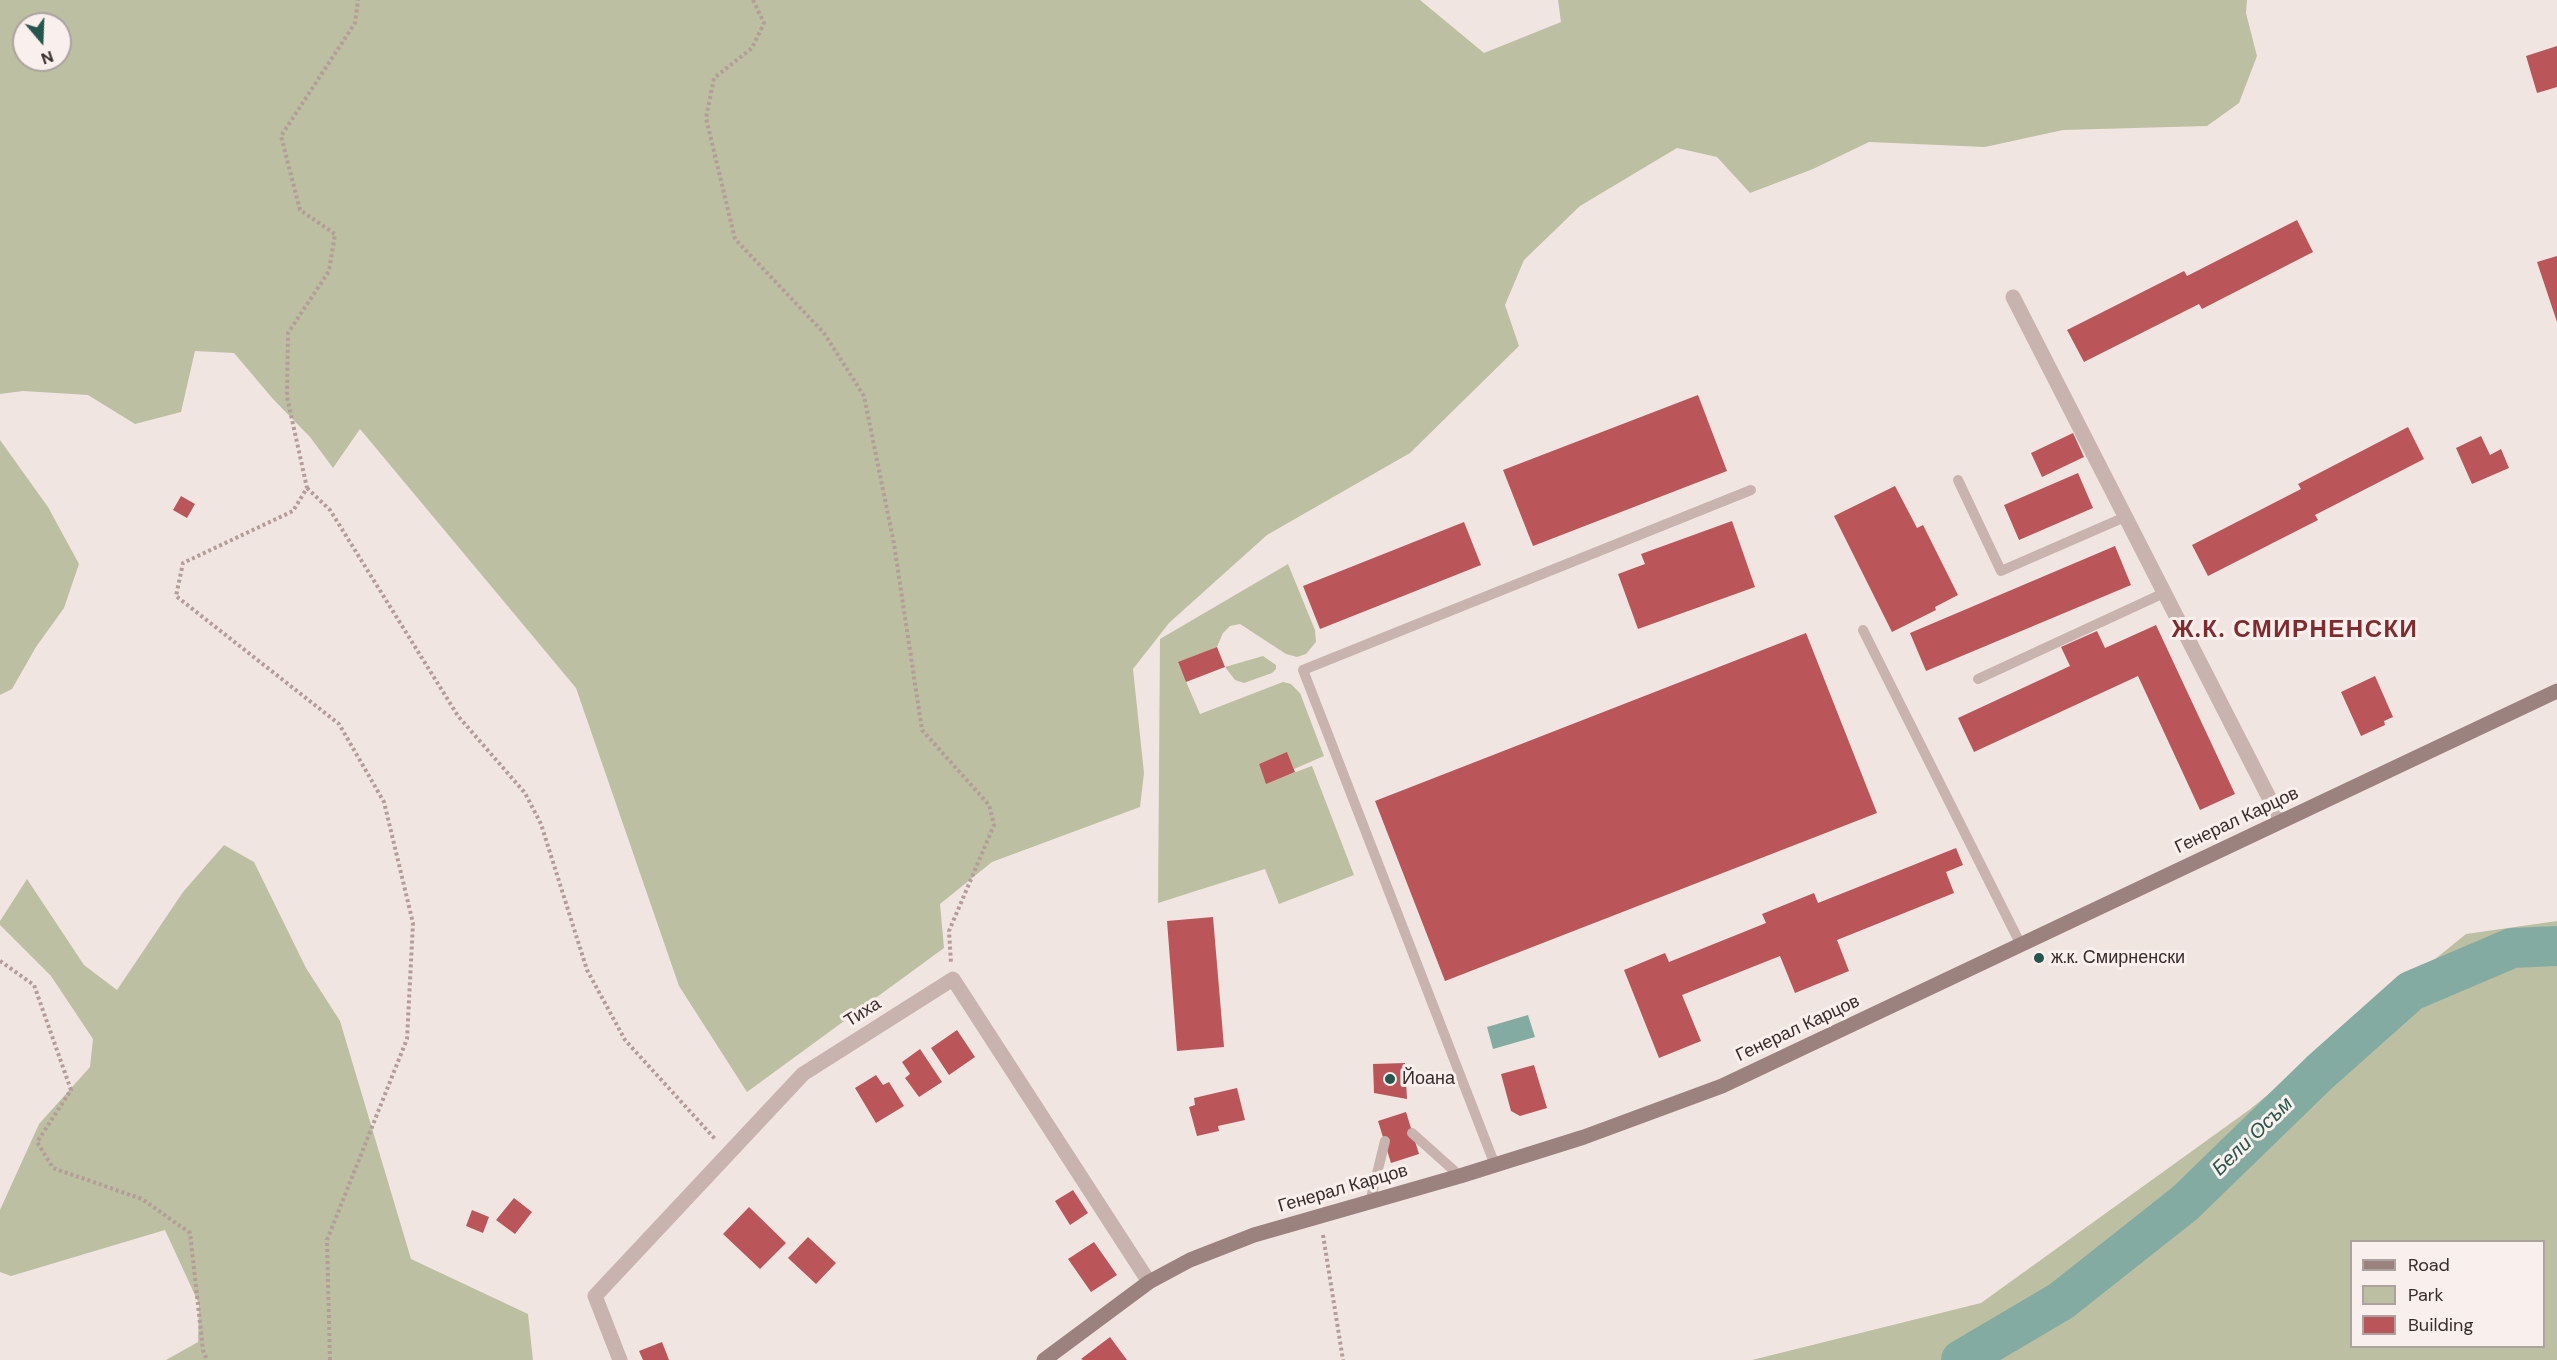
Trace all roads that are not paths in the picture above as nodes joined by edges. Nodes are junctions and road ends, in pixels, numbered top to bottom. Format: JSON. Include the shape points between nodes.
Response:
{"nodes":[{"id":1,"x":2013,"y":297,"type":"dead end"},
{"id":2,"x":1958,"y":480,"type":"dead end"},
{"id":3,"x":1751,"y":490,"type":"dead end"},
{"id":4,"x":2125,"y":517,"type":"junction"},
{"id":5,"x":2164,"y":593,"type":"junction"},
{"id":6,"x":1863,"y":630,"type":"dead end"},
{"id":7,"x":1978,"y":679,"type":"dead end"},
{"id":8,"x":2557,"y":691,"type":"edge"},
{"id":9,"x":2281,"y":821,"type":"junction"},
{"id":10,"x":2020,"y":945,"type":"junction"},
{"id":11,"x":1412,"y":1133,"type":"dead end"},
{"id":12,"x":1385,"y":1141,"type":"dead end"},
{"id":13,"x":1495,"y":1165,"type":"junction"},
{"id":14,"x":1460,"y":1176,"type":"junction"},
{"id":15,"x":1370,"y":1202,"type":"junction"},
{"id":16,"x":1149,"y":1282,"type":"junction"},
{"id":17,"x":620,"y":1360,"type":"edge"},
{"id":18,"x":1044,"y":1360,"type":"edge"}],
"edges":[{"from":1,"to":4,"type":"street"},
{"from":2,"to":4,"type":"lane","via":[[2001,572]]},
{"from":3,"to":13,"type":"lane","via":[[1303,670]]},
{"from":4,"to":5,"type":"street"},
{"from":5,"to":7,"type":"lane"},
{"from":5,"to":9,"type":"street"},
{"from":6,"to":10,"type":"lane"},
{"from":8,"to":9,"type":"main road","name":"Генерал Карцов"},
{"from":9,"to":10,"type":"main road","name":"Генерал Карцов"},
{"from":10,"to":13,"type":"main road","name":"Генерал Карцов","via":[[1722,1086]]},
{"from":11,"to":14,"type":"lane"},
{"from":12,"to":15,"type":"lane"},
{"from":13,"to":14,"type":"main road","name":"Генерал Карцов"},
{"from":14,"to":15,"type":"main road","name":"Генерал Карцов"},
{"from":15,"to":16,"type":"main road","name":"Генерал Карцов","via":[[1221,1246]]},
{"from":16,"to":17,"type":"street","name":"Тиха","via":[[952,979],[803,1074],[595,1296]]},
{"from":16,"to":18,"type":"main road","name":"Генерал Карцов"}]}
